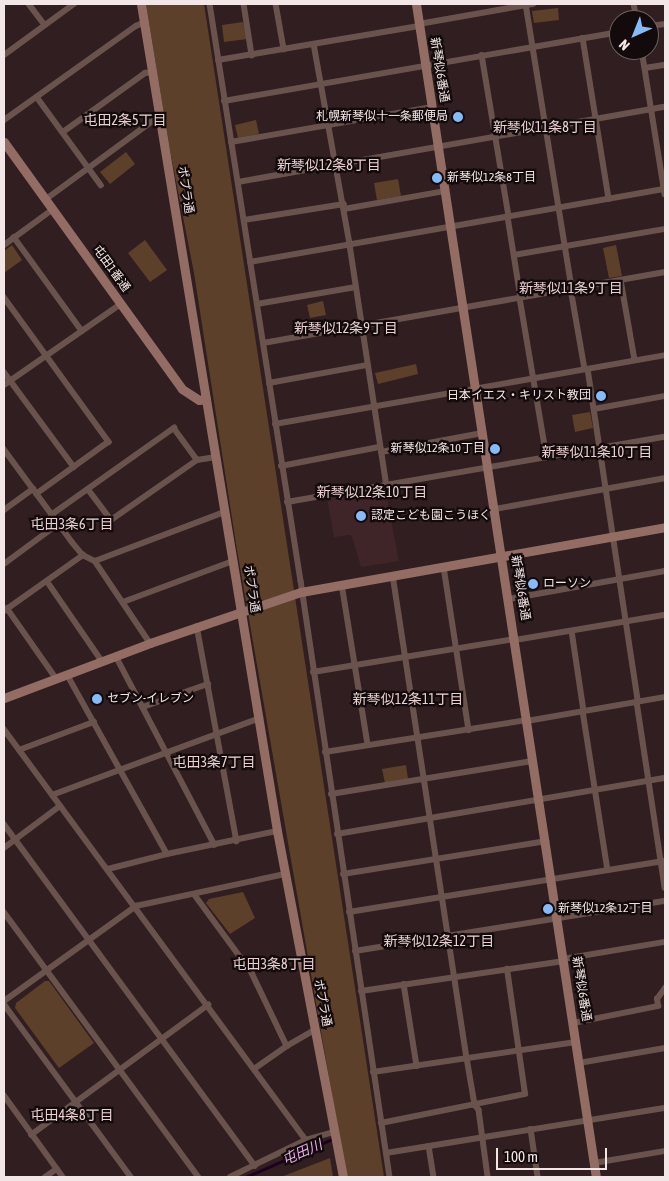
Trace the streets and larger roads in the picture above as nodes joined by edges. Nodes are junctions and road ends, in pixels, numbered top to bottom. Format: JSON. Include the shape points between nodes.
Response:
{"nodes":[{"id":1,"x":29,"y":4,"type":"edge"},
{"id":2,"x":74,"y":4,"type":"edge"},
{"id":3,"x":142,"y":4,"type":"edge"},
{"id":4,"x":210,"y":4,"type":"edge"},
{"id":5,"x":244,"y":4,"type":"edge"},
{"id":6,"x":278,"y":4,"type":"edge"},
{"id":7,"x":416,"y":4,"type":"edge"},
{"id":8,"x":526,"y":4,"type":"edge"},
{"id":9,"x":533,"y":4,"type":"edge"},
{"id":10,"x":145,"y":22,"type":"junction"},
{"id":11,"x":45,"y":25,"type":"junction"},
{"id":12,"x":419,"y":25,"type":"junction"},
{"id":13,"x":609,"y":34,"type":"edge"},
{"id":14,"x":583,"y":38,"type":"junction"},
{"id":15,"x":314,"y":44,"type":"junction"},
{"id":16,"x":532,"y":47,"type":"junction"},
{"id":17,"x":284,"y":49,"type":"junction"},
{"id":18,"x":4,"y":54,"type":"edge"},
{"id":19,"x":252,"y":55,"type":"junction"},
{"id":20,"x":482,"y":56,"type":"junction"},
{"id":21,"x":218,"y":60,"type":"junction"},
{"id":22,"x":644,"y":60,"type":"edge"},
{"id":23,"x":426,"y":65,"type":"junction"},
{"id":24,"x":665,"y":65,"type":"edge"},
{"id":25,"x":645,"y":68,"type":"junction"},
{"id":26,"x":154,"y":72,"type":"junction"},
{"id":27,"x":322,"y":84,"type":"junction"},
{"id":28,"x":37,"y":97,"type":"junction"},
{"id":29,"x":224,"y":101,"type":"junction"},
{"id":30,"x":432,"y":107,"type":"junction"},
{"id":31,"x":665,"y":107,"type":"edge"},
{"id":32,"x":651,"y":110,"type":"junction"},
{"id":33,"x":161,"y":118,"type":"junction"},
{"id":34,"x":596,"y":119,"type":"junction"},
{"id":35,"x":4,"y":120,"type":"edge"},
{"id":36,"x":329,"y":126,"type":"junction"},
{"id":37,"x":546,"y":128,"type":"junction"},
{"id":38,"x":63,"y":132,"type":"junction"},
{"id":39,"x":496,"y":136,"type":"junction"},
{"id":40,"x":4,"y":142,"type":"edge"},
{"id":41,"x":231,"y":142,"type":"junction"},
{"id":42,"x":438,"y":147,"type":"junction"},
{"id":43,"x":665,"y":148,"type":"edge"},
{"id":44,"x":658,"y":150,"type":"junction"},
{"id":45,"x":337,"y":164,"type":"junction"},
{"id":46,"x":88,"y":167,"type":"junction"},
{"id":47,"x":238,"y":182,"type":"junction"},
{"id":48,"x":102,"y":185,"type":"dead end"},
{"id":49,"x":445,"y":191,"type":"junction"},
{"id":50,"x":665,"y":191,"type":"edge"},
{"id":51,"x":609,"y":199,"type":"junction"},
{"id":52,"x":45,"y":200,"type":"junction"},
{"id":53,"x":344,"y":206,"type":"junction"},
{"id":54,"x":558,"y":208,"type":"junction"},
{"id":55,"x":52,"y":210,"type":"junction"},
{"id":56,"x":508,"y":217,"type":"junction"},
{"id":57,"x":244,"y":220,"type":"junction"},
{"id":58,"x":451,"y":227,"type":"junction"},
{"id":59,"x":665,"y":229,"type":"edge"},
{"id":60,"x":14,"y":237,"type":"junction"},
{"id":61,"x":4,"y":244,"type":"edge"},
{"id":62,"x":350,"y":244,"type":"junction"},
{"id":63,"x":565,"y":247,"type":"junction"},
{"id":64,"x":514,"y":256,"type":"junction"},
{"id":65,"x":250,"y":262,"type":"junction"},
{"id":66,"x":665,"y":272,"type":"edge"},
{"id":67,"x":621,"y":280,"type":"junction"},
{"id":68,"x":356,"y":287,"type":"junction"},
{"id":69,"x":571,"y":289,"type":"junction"},
{"id":70,"x":4,"y":297,"type":"edge"},
{"id":71,"x":520,"y":298,"type":"junction"},
{"id":72,"x":121,"y":304,"type":"junction"},
{"id":73,"x":257,"y":304,"type":"junction"},
{"id":74,"x":464,"y":308,"type":"junction"},
{"id":75,"x":362,"y":326,"type":"junction"},
{"id":76,"x":82,"y":331,"type":"junction"},
{"id":77,"x":263,"y":343,"type":"junction"},
{"id":78,"x":665,"y":355,"type":"edge"},
{"id":79,"x":46,"y":356,"type":"junction"},
{"id":80,"x":635,"y":360,"type":"junction"},
{"id":81,"x":367,"y":365,"type":"junction"},
{"id":82,"x":586,"y":369,"type":"junction"},
{"id":83,"x":4,"y":372,"type":"edge"},
{"id":84,"x":535,"y":378,"type":"junction"},
{"id":85,"x":10,"y":381,"type":"junction"},
{"id":86,"x":269,"y":383,"type":"junction"},
{"id":87,"x":4,"y":385,"type":"edge"},
{"id":88,"x":476,"y":388,"type":"junction"},
{"id":89,"x":665,"y":396,"type":"edge"},
{"id":90,"x":206,"y":399,"type":"junction"},
{"id":91,"x":374,"y":406,"type":"junction"},
{"id":92,"x":594,"y":409,"type":"junction"},
{"id":93,"x":274,"y":424,"type":"junction"},
{"id":94,"x":483,"y":433,"type":"junction"},
{"id":95,"x":665,"y":437,"type":"edge"},
{"id":96,"x":4,"y":449,"type":"edge"},
{"id":97,"x":600,"y":449,"type":"junction"},
{"id":98,"x":381,"y":450,"type":"junction"},
{"id":99,"x":216,"y":457,"type":"junction"},
{"id":100,"x":547,"y":458,"type":"junction"},
{"id":101,"x":197,"y":460,"type":"junction"},
{"id":102,"x":281,"y":466,"type":"junction"},
{"id":103,"x":74,"y":467,"type":"junction"},
{"id":104,"x":489,"y":468,"type":"junction"},
{"id":105,"x":665,"y":478,"type":"edge"},
{"id":106,"x":386,"y":486,"type":"junction"},
{"id":107,"x":88,"y":488,"type":"junction"},
{"id":108,"x":606,"y":488,"type":"junction"},
{"id":109,"x":35,"y":491,"type":"junction"},
{"id":110,"x":287,"y":502,"type":"junction"},
{"id":111,"x":495,"y":509,"type":"junction"},
{"id":112,"x":4,"y":510,"type":"edge"},
{"id":113,"x":226,"y":512,"type":"junction"},
{"id":114,"x":52,"y":515,"type":"junction"},
{"id":115,"x":58,"y":524,"type":"junction"},
{"id":116,"x":665,"y":527,"type":"edge"},
{"id":117,"x":613,"y":536,"type":"junction"},
{"id":118,"x":83,"y":555,"type":"junction"},
{"id":119,"x":502,"y":556,"type":"junction"},
{"id":120,"x":95,"y":561,"type":"junction"},
{"id":121,"x":234,"y":561,"type":"junction"},
{"id":122,"x":4,"y":564,"type":"edge"},
{"id":123,"x":444,"y":567,"type":"junction"},
{"id":124,"x":665,"y":571,"type":"edge"},
{"id":125,"x":392,"y":575,"type":"junction"},
{"id":126,"x":619,"y":579,"type":"junction"},
{"id":127,"x":46,"y":581,"type":"junction"},
{"id":128,"x":342,"y":584,"type":"junction"},
{"id":129,"x":301,"y":592,"type":"junction"},
{"id":130,"x":509,"y":598,"type":"junction"},
{"id":131,"x":123,"y":602,"type":"junction"},
{"id":132,"x":6,"y":610,"type":"edge"},
{"id":133,"x":241,"y":610,"type":"junction"},
{"id":134,"x":665,"y":615,"type":"edge"},
{"id":135,"x":626,"y":621,"type":"junction"},
{"id":136,"x":197,"y":626,"type":"junction"},
{"id":137,"x":572,"y":631,"type":"junction"},
{"id":138,"x":515,"y":640,"type":"junction"},
{"id":139,"x":150,"y":642,"type":"junction"},
{"id":140,"x":457,"y":649,"type":"junction"},
{"id":141,"x":116,"y":656,"type":"junction"},
{"id":142,"x":406,"y":657,"type":"junction"},
{"id":143,"x":102,"y":661,"type":"junction"},
{"id":144,"x":355,"y":665,"type":"junction"},
{"id":145,"x":313,"y":672,"type":"junction"},
{"id":146,"x":68,"y":674,"type":"junction"},
{"id":147,"x":56,"y":678,"type":"junction"},
{"id":148,"x":208,"y":684,"type":"junction"},
{"id":149,"x":665,"y":697,"type":"edge"},
{"id":150,"x":4,"y":698,"type":"edge"},
{"id":151,"x":638,"y":702,"type":"junction"},
{"id":152,"x":143,"y":707,"type":"junction"},
{"id":153,"x":584,"y":711,"type":"junction"},
{"id":154,"x":260,"y":718,"type":"junction"},
{"id":155,"x":527,"y":720,"type":"junction"},
{"id":156,"x":94,"y":722,"type":"junction"},
{"id":157,"x":4,"y":729,"type":"edge"},
{"id":158,"x":469,"y":730,"type":"junction"},
{"id":159,"x":217,"y":734,"type":"junction"},
{"id":160,"x":419,"y":737,"type":"junction"},
{"id":161,"x":368,"y":745,"type":"junction"},
{"id":162,"x":19,"y":750,"type":"junction"},
{"id":163,"x":167,"y":752,"type":"junction"},
{"id":164,"x":325,"y":752,"type":"junction"},
{"id":165,"x":534,"y":761,"type":"junction"},
{"id":166,"x":120,"y":769,"type":"junction"},
{"id":167,"x":665,"y":778,"type":"edge"},
{"id":168,"x":425,"y":779,"type":"junction"},
{"id":169,"x":649,"y":781,"type":"junction"},
{"id":170,"x":595,"y":790,"type":"junction"},
{"id":171,"x":52,"y":794,"type":"junction"},
{"id":172,"x":331,"y":794,"type":"junction"},
{"id":173,"x":539,"y":800,"type":"junction"},
{"id":174,"x":60,"y":806,"type":"junction"},
{"id":175,"x":431,"y":819,"type":"junction"},
{"id":176,"x":4,"y":824,"type":"edge"},
{"id":177,"x":277,"y":831,"type":"junction"},
{"id":178,"x":337,"y":834,"type":"junction"},
{"id":179,"x":15,"y":839,"type":"junction"},
{"id":180,"x":237,"y":841,"type":"junction"},
{"id":181,"x":546,"y":841,"type":"junction"},
{"id":182,"x":215,"y":845,"type":"junction"},
{"id":183,"x":4,"y":848,"type":"edge"},
{"id":184,"x":167,"y":854,"type":"junction"},
{"id":185,"x":438,"y":858,"type":"junction"},
{"id":186,"x":663,"y":861,"type":"edge"},
{"id":187,"x":108,"y":869,"type":"junction"},
{"id":188,"x":608,"y":870,"type":"junction"},
{"id":189,"x":285,"y":874,"type":"junction"},
{"id":190,"x":344,"y":874,"type":"junction"},
{"id":191,"x":552,"y":880,"type":"junction"},
{"id":192,"x":665,"y":888,"type":"edge"},
{"id":193,"x":195,"y":895,"type":"junction"},
{"id":194,"x":444,"y":897,"type":"junction"},
{"id":195,"x":665,"y":901,"type":"edge"},
{"id":196,"x":136,"y":906,"type":"junction"},
{"id":197,"x":4,"y":912,"type":"edge"},
{"id":198,"x":349,"y":912,"type":"junction"},
{"id":199,"x":558,"y":920,"type":"junction"},
{"id":200,"x":449,"y":937,"type":"junction"},
{"id":201,"x":89,"y":939,"type":"junction"},
{"id":202,"x":665,"y":942,"type":"edge"},
{"id":203,"x":355,"y":951,"type":"junction"},
{"id":204,"x":564,"y":960,"type":"junction"},
{"id":205,"x":46,"y":970,"type":"junction"},
{"id":206,"x":507,"y":970,"type":"junction"},
{"id":207,"x":455,"y":977,"type":"junction"},
{"id":208,"x":404,"y":984,"type":"junction"},
{"id":209,"x":665,"y":988,"type":"edge"},
{"id":210,"x":361,"y":991,"type":"junction"},
{"id":211,"x":4,"y":1003,"type":"edge"},
{"id":212,"x":208,"y":1005,"type":"junction"},
{"id":213,"x":573,"y":1023,"type":"junction"},
{"id":214,"x":315,"y":1030,"type":"junction"},
{"id":215,"x":162,"y":1039,"type":"junction"},
{"id":216,"x":576,"y":1042,"type":"junction"},
{"id":217,"x":287,"y":1046,"type":"junction"},
{"id":218,"x":665,"y":1048,"type":"edge"},
{"id":219,"x":518,"y":1050,"type":"junction"},
{"id":220,"x":467,"y":1058,"type":"junction"},
{"id":221,"x":579,"y":1063,"type":"junction"},
{"id":222,"x":417,"y":1066,"type":"junction"},
{"id":223,"x":254,"y":1069,"type":"junction"},
{"id":224,"x":119,"y":1070,"type":"junction"},
{"id":225,"x":373,"y":1072,"type":"junction"},
{"id":226,"x":4,"y":1096,"type":"edge"},
{"id":227,"x":75,"y":1102,"type":"junction"},
{"id":228,"x":475,"y":1105,"type":"junction"},
{"id":229,"x":665,"y":1108,"type":"edge"},
{"id":230,"x":588,"y":1121,"type":"junction"},
{"id":231,"x":381,"y":1123,"type":"junction"},
{"id":232,"x":531,"y":1129,"type":"junction"},
{"id":233,"x":334,"y":1132,"type":"junction"},
{"id":234,"x":31,"y":1135,"type":"junction"},
{"id":235,"x":482,"y":1137,"type":"junction"},
{"id":236,"x":306,"y":1140,"type":"junction"},
{"id":237,"x":429,"y":1146,"type":"junction"},
{"id":238,"x":665,"y":1151,"type":"edge"},
{"id":239,"x":386,"y":1154,"type":"junction"},
{"id":240,"x":594,"y":1163,"type":"junction"},
{"id":241,"x":254,"y":1166,"type":"junction"},
{"id":242,"x":56,"y":1169,"type":"junction"},
{"id":243,"x":45,"y":1177,"type":"edge"},
{"id":244,"x":63,"y":1177,"type":"edge"},
{"id":245,"x":131,"y":1177,"type":"edge"},
{"id":246,"x":199,"y":1177,"type":"edge"},
{"id":247,"x":230,"y":1177,"type":"edge"},
{"id":248,"x":343,"y":1177,"type":"edge"},
{"id":249,"x":390,"y":1177,"type":"edge"},
{"id":250,"x":434,"y":1177,"type":"edge"},
{"id":251,"x":488,"y":1177,"type":"edge"},
{"id":252,"x":538,"y":1177,"type":"edge"},
{"id":253,"x":596,"y":1177,"type":"edge"}],
"edges":[{"from":1,"to":11,"type":"street"},
{"from":2,"to":11,"type":"street"},
{"from":3,"to":10,"type":"street","name":"ポプラ通"},
{"from":4,"to":21,"type":"street"},
{"from":5,"to":19,"type":"street"},
{"from":6,"to":17,"type":"street"},
{"from":7,"to":12,"type":"street","name":"新琴似6番通"},
{"from":8,"to":9,"type":"street"},
{"from":8,"to":12,"type":"street"},
{"from":8,"to":16,"type":"street"},
{"from":10,"to":26,"type":"street","name":"ポプラ通"},
{"from":10,"to":28,"type":"street"},
{"from":11,"to":18,"type":"street"},
{"from":12,"to":15,"type":"street"},
{"from":12,"to":23,"type":"street","name":"新琴似6番通"},
{"from":13,"to":14,"type":"street"},
{"from":14,"to":16,"type":"street"},
{"from":14,"to":34,"type":"street"},
{"from":15,"to":17,"type":"street"},
{"from":15,"to":27,"type":"street"},
{"from":16,"to":20,"type":"street"},
{"from":16,"to":37,"type":"street"},
{"from":17,"to":19,"type":"street"},
{"from":19,"to":21,"type":"street"},
{"from":20,"to":23,"type":"street"},
{"from":20,"to":39,"type":"street"},
{"from":21,"to":29,"type":"street"},
{"from":22,"to":25,"type":"street"},
{"from":23,"to":27,"type":"street"},
{"from":23,"to":30,"type":"street","name":"新琴似6番通"},
{"from":24,"to":25,"type":"street"},
{"from":25,"to":32,"type":"street"},
{"from":26,"to":33,"type":"street","name":"ポプラ通"},
{"from":26,"to":38,"type":"street","via":[[145,73]]},
{"from":27,"to":29,"type":"street"},
{"from":27,"to":36,"type":"street"},
{"from":28,"to":35,"type":"street"},
{"from":28,"to":38,"type":"street"},
{"from":29,"to":41,"type":"street"},
{"from":30,"to":36,"type":"street"},
{"from":30,"to":42,"type":"street","name":"新琴似6番通"},
{"from":31,"to":32,"type":"street"},
{"from":32,"to":34,"type":"street"},
{"from":32,"to":44,"type":"street"},
{"from":33,"to":46,"type":"street"},
{"from":33,"to":90,"type":"street","name":"ポプラ通"},
{"from":34,"to":37,"type":"street"},
{"from":34,"to":51,"type":"street"},
{"from":36,"to":41,"type":"street"},
{"from":36,"to":45,"type":"street"},
{"from":37,"to":39,"type":"street"},
{"from":37,"to":54,"type":"street"},
{"from":38,"to":46,"type":"street"},
{"from":39,"to":42,"type":"street"},
{"from":39,"to":56,"type":"street"},
{"from":40,"to":52,"type":"street","name":"屯田1番通"},
{"from":41,"to":47,"type":"street"},
{"from":42,"to":45,"type":"street"},
{"from":42,"to":49,"type":"street","name":"新琴似6番通"},
{"from":43,"to":44,"type":"street"},
{"from":44,"to":50,"type":"street"},
{"from":45,"to":47,"type":"street"},
{"from":45,"to":53,"type":"street"},
{"from":46,"to":48,"type":"street"},
{"from":46,"to":52,"type":"street"},
{"from":47,"to":57,"type":"street"},
{"from":49,"to":53,"type":"street"},
{"from":49,"to":58,"type":"street","name":"新琴似6番通"},
{"from":50,"to":51,"type":"street"},
{"from":51,"to":54,"type":"street"},
{"from":52,"to":55,"type":"street","name":"屯田1番通"},
{"from":53,"to":57,"type":"street"},
{"from":53,"to":62,"type":"street"},
{"from":54,"to":56,"type":"street"},
{"from":54,"to":63,"type":"street"},
{"from":55,"to":60,"type":"street"},
{"from":55,"to":72,"type":"street","name":"屯田1番通"},
{"from":56,"to":58,"type":"street"},
{"from":56,"to":64,"type":"street"},
{"from":57,"to":65,"type":"street"},
{"from":58,"to":62,"type":"street"},
{"from":58,"to":74,"type":"street","name":"新琴似6番通"},
{"from":59,"to":63,"type":"street"},
{"from":60,"to":61,"type":"street"},
{"from":60,"to":76,"type":"street"},
{"from":62,"to":65,"type":"street"},
{"from":62,"to":68,"type":"street"},
{"from":63,"to":64,"type":"street"},
{"from":63,"to":69,"type":"street"},
{"from":64,"to":71,"type":"street"},
{"from":65,"to":73,"type":"street"},
{"from":66,"to":67,"type":"street"},
{"from":67,"to":69,"type":"street"},
{"from":67,"to":80,"type":"street"},
{"from":68,"to":73,"type":"street"},
{"from":68,"to":75,"type":"street"},
{"from":69,"to":71,"type":"street"},
{"from":69,"to":82,"type":"street"},
{"from":70,"to":79,"type":"street"},
{"from":71,"to":74,"type":"street"},
{"from":71,"to":84,"type":"street"},
{"from":72,"to":76,"type":"street"},
{"from":72,"to":90,"type":"street","name":"屯田1番通","via":[[182,389],[199,400]]},
{"from":73,"to":77,"type":"street"},
{"from":74,"to":75,"type":"street"},
{"from":74,"to":88,"type":"street","name":"新琴似6番通"},
{"from":75,"to":77,"type":"street"},
{"from":75,"to":81,"type":"street"},
{"from":76,"to":79,"type":"street"},
{"from":77,"to":86,"type":"street"},
{"from":78,"to":80,"type":"street"},
{"from":79,"to":85,"type":"street"},
{"from":79,"to":103,"type":"street","via":[[109,442]]},
{"from":80,"to":82,"type":"street"},
{"from":81,"to":86,"type":"street"},
{"from":81,"to":91,"type":"street"},
{"from":82,"to":84,"type":"street"},
{"from":82,"to":92,"type":"street"},
{"from":83,"to":85,"type":"street"},
{"from":84,"to":88,"type":"street"},
{"from":84,"to":100,"type":"street"},
{"from":85,"to":87,"type":"street"},
{"from":85,"to":103,"type":"street"},
{"from":86,"to":93,"type":"street"},
{"from":88,"to":91,"type":"street"},
{"from":88,"to":94,"type":"street","name":"新琴似6番通"},
{"from":89,"to":92,"type":"street"},
{"from":90,"to":99,"type":"street","name":"ポプラ通"},
{"from":91,"to":93,"type":"street"},
{"from":91,"to":98,"type":"street"},
{"from":92,"to":97,"type":"street"},
{"from":93,"to":102,"type":"street"},
{"from":94,"to":98,"type":"street"},
{"from":94,"to":104,"type":"street","name":"新琴似6番通"},
{"from":95,"to":97,"type":"street"},
{"from":96,"to":109,"type":"street"},
{"from":97,"to":100,"type":"street"},
{"from":97,"to":108,"type":"street"},
{"from":98,"to":102,"type":"street"},
{"from":98,"to":106,"type":"street"},
{"from":99,"to":101,"type":"street"},
{"from":99,"to":113,"type":"street","name":"ポプラ通"},
{"from":100,"to":104,"type":"street"},
{"from":101,"to":107,"type":"street","via":[[111,520]]},
{"from":101,"to":107,"type":"street","via":[[174,428]]},
{"from":102,"to":110,"type":"street"},
{"from":103,"to":109,"type":"street"},
{"from":104,"to":106,"type":"street"},
{"from":104,"to":111,"type":"street","name":"新琴似6番通"},
{"from":105,"to":108,"type":"street"},
{"from":106,"to":110,"type":"street"},
{"from":107,"to":114,"type":"street"},
{"from":108,"to":111,"type":"street"},
{"from":108,"to":117,"type":"street"},
{"from":109,"to":112,"type":"street"},
{"from":109,"to":114,"type":"street"},
{"from":110,"to":129,"type":"street"},
{"from":111,"to":119,"type":"street","name":"新琴似6番通"},
{"from":113,"to":120,"type":"street"},
{"from":113,"to":121,"type":"street","name":"ポプラ通"},
{"from":114,"to":115,"type":"street"},
{"from":115,"to":118,"type":"street"},
{"from":115,"to":122,"type":"street"},
{"from":116,"to":117,"type":"street"},
{"from":117,"to":119,"type":"street"},
{"from":117,"to":126,"type":"street"},
{"from":118,"to":120,"type":"street"},
{"from":118,"to":127,"type":"street"},
{"from":119,"to":123,"type":"street"},
{"from":119,"to":130,"type":"street","name":"新琴似6番通"},
{"from":120,"to":131,"type":"street"},
{"from":121,"to":131,"type":"street"},
{"from":121,"to":133,"type":"street","name":"ポプラ通"},
{"from":123,"to":125,"type":"street"},
{"from":123,"to":140,"type":"street"},
{"from":124,"to":126,"type":"street"},
{"from":125,"to":128,"type":"street"},
{"from":125,"to":142,"type":"street"},
{"from":126,"to":130,"type":"street"},
{"from":126,"to":135,"type":"street"},
{"from":127,"to":132,"type":"street"},
{"from":127,"to":143,"type":"street"},
{"from":128,"to":129,"type":"street"},
{"from":128,"to":144,"type":"street"},
{"from":129,"to":133,"type":"street"},
{"from":129,"to":145,"type":"street"},
{"from":130,"to":138,"type":"street","name":"新琴似6番通"},
{"from":131,"to":139,"type":"street"},
{"from":132,"to":147,"type":"street"},
{"from":133,"to":136,"type":"street"},
{"from":133,"to":154,"type":"street","name":"ポプラ通"},
{"from":134,"to":135,"type":"street"},
{"from":135,"to":137,"type":"street"},
{"from":135,"to":151,"type":"street"},
{"from":136,"to":139,"type":"street"},
{"from":136,"to":148,"type":"street"},
{"from":137,"to":138,"type":"street"},
{"from":137,"to":153,"type":"street"},
{"from":138,"to":140,"type":"street"},
{"from":138,"to":155,"type":"street","name":"新琴似6番通"},
{"from":139,"to":141,"type":"street"},
{"from":140,"to":142,"type":"street"},
{"from":140,"to":158,"type":"street"},
{"from":141,"to":143,"type":"street"},
{"from":141,"to":152,"type":"street"},
{"from":142,"to":144,"type":"street"},
{"from":142,"to":160,"type":"street"},
{"from":143,"to":146,"type":"street"},
{"from":144,"to":145,"type":"street"},
{"from":144,"to":161,"type":"street"},
{"from":145,"to":164,"type":"street"},
{"from":146,"to":147,"type":"street"},
{"from":146,"to":156,"type":"street"},
{"from":147,"to":150,"type":"street"},
{"from":148,"to":152,"type":"street"},
{"from":148,"to":159,"type":"street"},
{"from":149,"to":151,"type":"street"},
{"from":151,"to":153,"type":"street"},
{"from":151,"to":169,"type":"street"},
{"from":152,"to":163,"type":"street"},
{"from":153,"to":155,"type":"street"},
{"from":153,"to":170,"type":"street"},
{"from":154,"to":159,"type":"street"},
{"from":154,"to":177,"type":"street","name":"ポプラ通"},
{"from":155,"to":158,"type":"street"},
{"from":155,"to":165,"type":"street","name":"新琴似6番通"},
{"from":156,"to":162,"type":"street"},
{"from":156,"to":166,"type":"street"},
{"from":157,"to":162,"type":"street"},
{"from":158,"to":160,"type":"street"},
{"from":159,"to":163,"type":"street"},
{"from":159,"to":180,"type":"street"},
{"from":160,"to":161,"type":"street"},
{"from":160,"to":168,"type":"street"},
{"from":161,"to":164,"type":"street"},
{"from":162,"to":171,"type":"street"},
{"from":163,"to":166,"type":"street"},
{"from":163,"to":182,"type":"street"},
{"from":164,"to":172,"type":"street"},
{"from":165,"to":168,"type":"street"},
{"from":165,"to":173,"type":"street","name":"新琴似6番通"},
{"from":166,"to":171,"type":"street"},
{"from":166,"to":184,"type":"street"},
{"from":167,"to":169,"type":"street"},
{"from":168,"to":172,"type":"street"},
{"from":168,"to":175,"type":"street"},
{"from":169,"to":170,"type":"street"},
{"from":169,"to":186,"type":"street"},
{"from":170,"to":173,"type":"street"},
{"from":170,"to":188,"type":"street"},
{"from":171,"to":174,"type":"street"},
{"from":172,"to":178,"type":"street"},
{"from":173,"to":175,"type":"street"},
{"from":173,"to":181,"type":"street","name":"新琴似6番通"},
{"from":174,"to":179,"type":"street"},
{"from":174,"to":187,"type":"street"},
{"from":175,"to":178,"type":"street"},
{"from":175,"to":185,"type":"street"},
{"from":176,"to":179,"type":"street"},
{"from":177,"to":180,"type":"street"},
{"from":177,"to":189,"type":"street","name":"ポプラ通"},
{"from":178,"to":190,"type":"street"},
{"from":179,"to":183,"type":"street"},
{"from":179,"to":201,"type":"street"},
{"from":180,"to":182,"type":"street"},
{"from":181,"to":185,"type":"street"},
{"from":181,"to":191,"type":"street","name":"新琴似6番通"},
{"from":182,"to":184,"type":"street"},
{"from":184,"to":187,"type":"street"},
{"from":185,"to":190,"type":"street"},
{"from":185,"to":194,"type":"street"},
{"from":186,"to":188,"type":"street"},
{"from":186,"to":192,"type":"street"},
{"from":187,"to":196,"type":"street"},
{"from":188,"to":191,"type":"street"},
{"from":189,"to":193,"type":"street"},
{"from":189,"to":214,"type":"street","name":"ポプラ通"},
{"from":190,"to":198,"type":"street"},
{"from":191,"to":194,"type":"street"},
{"from":191,"to":199,"type":"street","name":"新琴似6番通"},
{"from":193,"to":196,"type":"street"},
{"from":193,"to":217,"type":"street","via":[[252,972]]},
{"from":194,"to":198,"type":"street"},
{"from":194,"to":200,"type":"street"},
{"from":195,"to":199,"type":"street"},
{"from":196,"to":201,"type":"street"},
{"from":196,"to":212,"type":"street"},
{"from":197,"to":205,"type":"street"},
{"from":198,"to":203,"type":"street"},
{"from":199,"to":200,"type":"street"},
{"from":199,"to":204,"type":"street","name":"新琴似6番通"},
{"from":200,"to":203,"type":"street"},
{"from":200,"to":207,"type":"street"},
{"from":201,"to":205,"type":"street"},
{"from":201,"to":215,"type":"street"},
{"from":202,"to":204,"type":"street"},
{"from":203,"to":210,"type":"street"},
{"from":204,"to":206,"type":"street"},
{"from":204,"to":213,"type":"street","name":"新琴似6番通"},
{"from":205,"to":211,"type":"street"},
{"from":205,"to":224,"type":"street"},
{"from":206,"to":207,"type":"street"},
{"from":206,"to":219,"type":"street"},
{"from":207,"to":208,"type":"street"},
{"from":207,"to":220,"type":"street"},
{"from":208,"to":210,"type":"street"},
{"from":208,"to":222,"type":"street"},
{"from":209,"to":213,"type":"street","via":[[657,999],[658,1006]]},
{"from":210,"to":225,"type":"street"},
{"from":211,"to":227,"type":"street"},
{"from":212,"to":215,"type":"street"},
{"from":212,"to":223,"type":"street"},
{"from":213,"to":216,"type":"street","name":"新琴似6番通"},
{"from":214,"to":217,"type":"street"},
{"from":214,"to":233,"type":"street","name":"ポプラ通"},
{"from":215,"to":224,"type":"street"},
{"from":215,"to":241,"type":"street"},
{"from":216,"to":219,"type":"street"},
{"from":216,"to":221,"type":"street","name":"新琴似6番通"},
{"from":217,"to":223,"type":"street"},
{"from":218,"to":221,"type":"street"},
{"from":219,"to":220,"type":"street"},
{"from":219,"to":228,"type":"street","via":[[525,1094]]},
{"from":220,"to":222,"type":"street"},
{"from":220,"to":228,"type":"street"},
{"from":221,"to":230,"type":"street","name":"新琴似6番通"},
{"from":222,"to":225,"type":"street"},
{"from":223,"to":236,"type":"street"},
{"from":224,"to":227,"type":"street"},
{"from":224,"to":246,"type":"street"},
{"from":225,"to":231,"type":"street"},
{"from":226,"to":234,"type":"street"},
{"from":227,"to":234,"type":"street"},
{"from":227,"to":245,"type":"street"},
{"from":228,"to":231,"type":"street"},
{"from":228,"to":235,"type":"street","via":[[479,1110]]},
{"from":229,"to":230,"type":"street"},
{"from":230,"to":232,"type":"street"},
{"from":230,"to":240,"type":"street","name":"新琴似6番通"},
{"from":231,"to":239,"type":"street"},
{"from":232,"to":235,"type":"street"},
{"from":232,"to":252,"type":"street"},
{"from":233,"to":236,"type":"street"},
{"from":233,"to":248,"type":"street","name":"ポプラ通"},
{"from":234,"to":242,"type":"street"},
{"from":235,"to":237,"type":"street"},
{"from":235,"to":251,"type":"street"},
{"from":236,"to":241,"type":"street"},
{"from":237,"to":239,"type":"street"},
{"from":237,"to":250,"type":"street"},
{"from":238,"to":240,"type":"street"},
{"from":239,"to":249,"type":"street"},
{"from":240,"to":253,"type":"street","name":"新琴似6番通"},
{"from":241,"to":247,"type":"street"},
{"from":242,"to":243,"type":"street"},
{"from":242,"to":244,"type":"street"}]}
